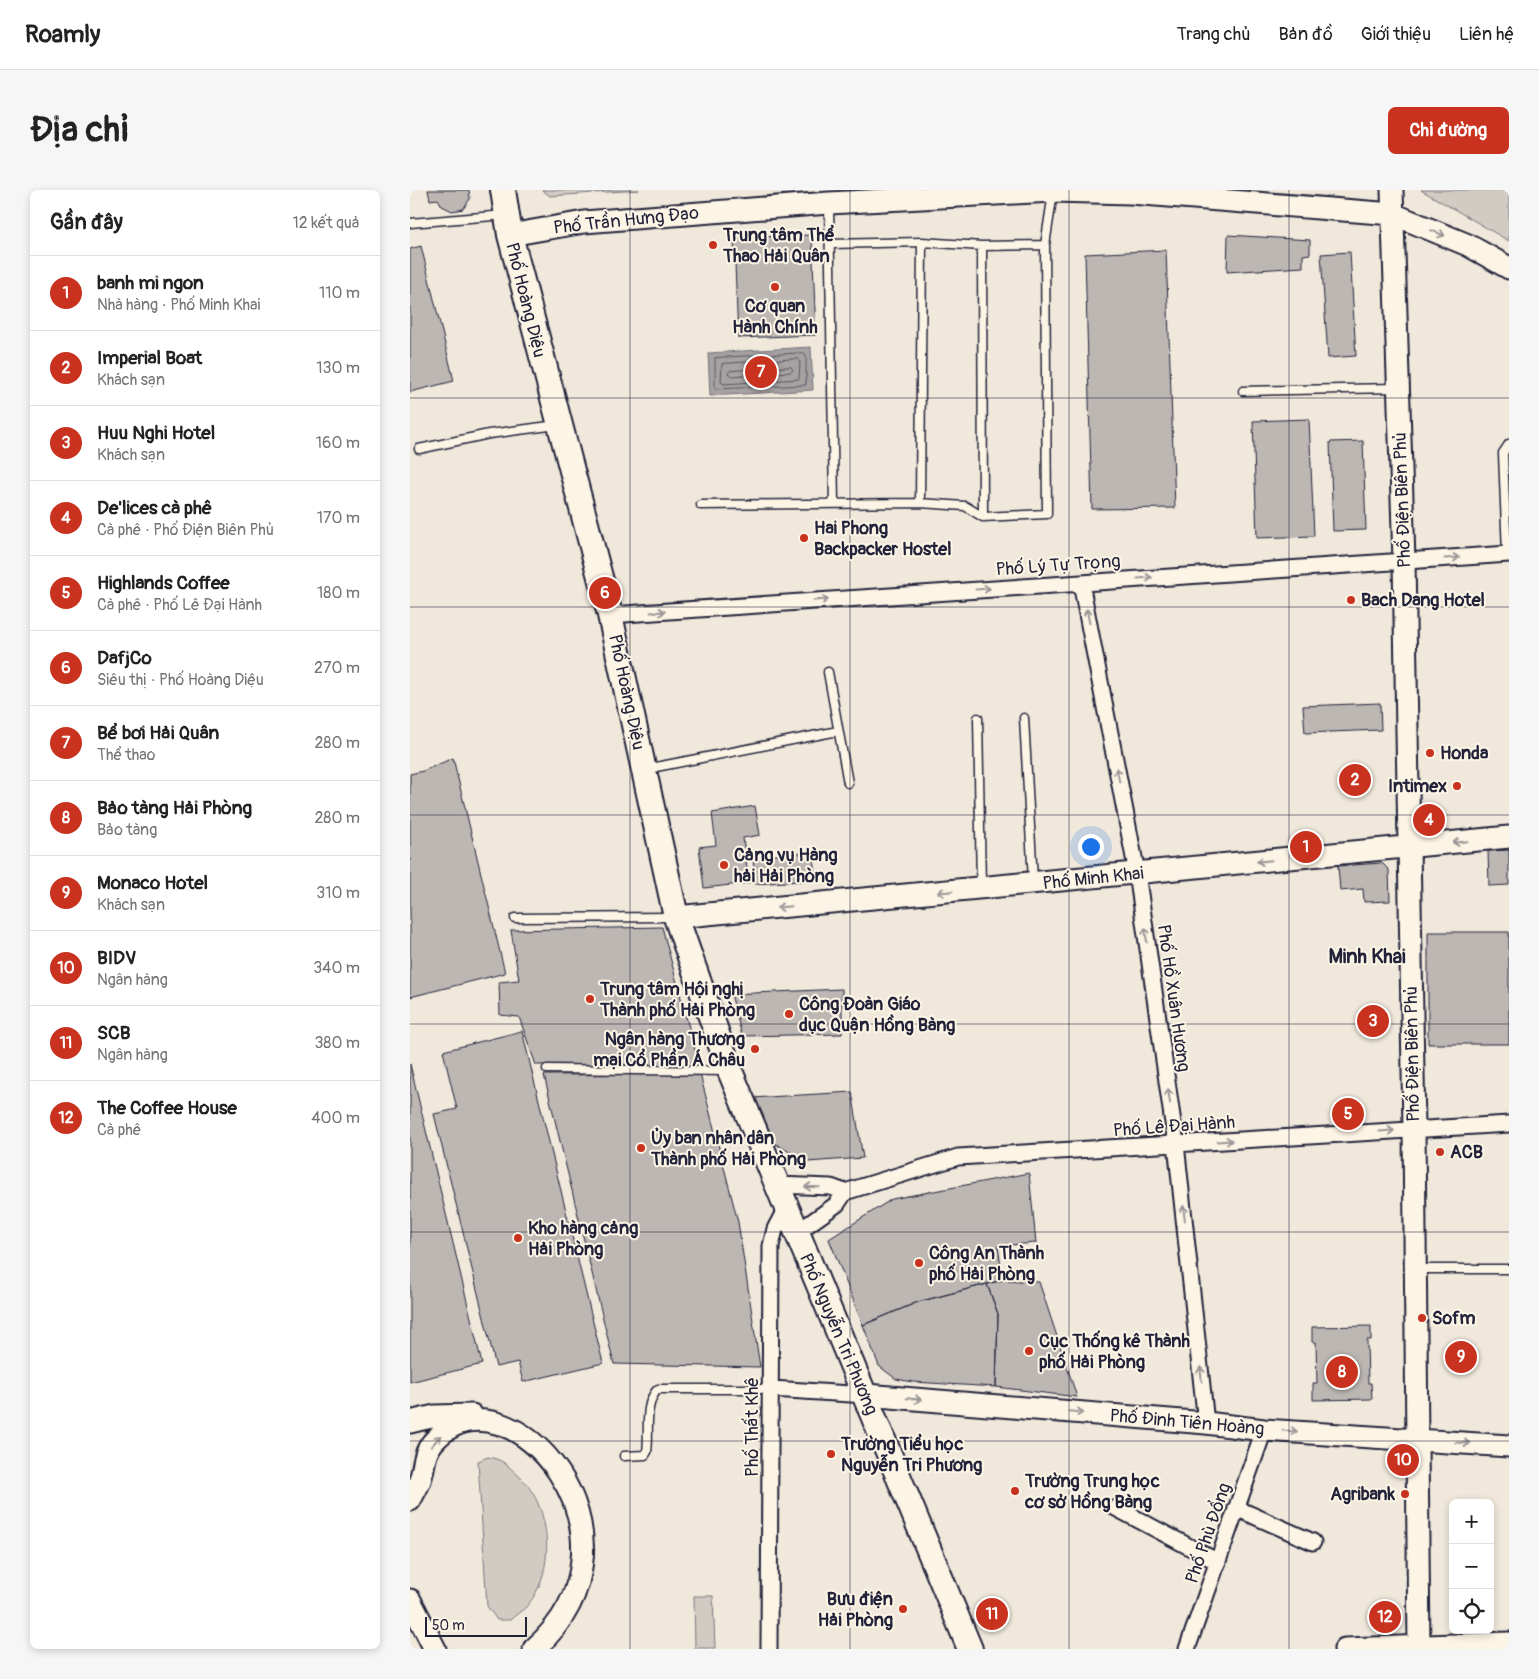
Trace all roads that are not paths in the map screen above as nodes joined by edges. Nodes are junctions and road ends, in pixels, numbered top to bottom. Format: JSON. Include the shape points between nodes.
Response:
{"nodes":[{"id":1,"x":503,"y":190,"type":"edge"},
{"id":2,"x":1392,"y":190,"type":"edge"},
{"id":3,"x":1053,"y":192,"type":"junction"},
{"id":4,"x":829,"y":203,"type":"junction"},
{"id":5,"x":1392,"y":214,"type":"junction"},
{"id":6,"x":410,"y":223,"type":"edge"},
{"id":7,"x":509,"y":225,"type":"junction"},
{"id":8,"x":922,"y":242,"type":"junction"},
{"id":9,"x":830,"y":244,"type":"junction"},
{"id":10,"x":1045,"y":245,"type":"junction"},
{"id":11,"x":982,"y":246,"type":"junction"},
{"id":12,"x":1509,"y":268,"type":"edge"},
{"id":13,"x":1398,"y":388,"type":"junction"},
{"id":14,"x":1243,"y":390,"type":"dead end"},
{"id":15,"x":558,"y":424,"type":"junction"},
{"id":16,"x":1509,"y":444,"type":"edge"},
{"id":17,"x":419,"y":449,"type":"dead end"},
{"id":18,"x":834,"y":503,"type":"junction"},
{"id":19,"x":920,"y":503,"type":"junction"},
{"id":20,"x":701,"y":505,"type":"dead end"},
{"id":21,"x":983,"y":517,"type":"junction"},
{"id":22,"x":1508,"y":554,"type":"edge"},
{"id":23,"x":1404,"y":561,"type":"junction"},
{"id":24,"x":1081,"y":583,"type":"junction"},
{"id":25,"x":610,"y":615,"type":"junction"},
{"id":26,"x":828,"y":672,"type":"dead end"},
{"id":27,"x":978,"y":718,"type":"dead end"},
{"id":28,"x":1024,"y":718,"type":"dead end"},
{"id":29,"x":838,"y":731,"type":"junction"},
{"id":30,"x":644,"y":769,"type":"junction"},
{"id":31,"x":848,"y":783,"type":"dead end"},
{"id":32,"x":1509,"y":837,"type":"edge"},
{"id":33,"x":1408,"y":847,"type":"junction"},
{"id":34,"x":1137,"y":873,"type":"junction"},
{"id":35,"x":1033,"y":884,"type":"junction"},
{"id":36,"x":981,"y":888,"type":"junction"},
{"id":37,"x":676,"y":917,"type":"junction"},
{"id":38,"x":515,"y":918,"type":"dead end"},
{"id":39,"x":547,"y":1069,"type":"dead end"},
{"id":40,"x":730,"y":1071,"type":"junction"},
{"id":41,"x":1509,"y":1124,"type":"edge"},
{"id":42,"x":1414,"y":1129,"type":"junction"},
{"id":43,"x":1176,"y":1144,"type":"junction"},
{"id":44,"x":777,"y":1186,"type":"junction"},
{"id":45,"x":846,"y":1192,"type":"junction"},
{"id":46,"x":786,"y":1208,"type":"junction"},
{"id":47,"x":796,"y":1233,"type":"junction"},
{"id":48,"x":1415,"y":1269,"type":"junction"},
{"id":49,"x":1509,"y":1269,"type":"edge"},
{"id":50,"x":772,"y":1389,"type":"junction"},
{"id":51,"x":866,"y":1395,"type":"junction"},
{"id":52,"x":410,"y":1422,"type":"edge"},
{"id":53,"x":1206,"y":1423,"type":"junction"},
{"id":54,"x":1264,"y":1430,"type":"junction"},
{"id":55,"x":1416,"y":1440,"type":"junction"},
{"id":56,"x":1509,"y":1446,"type":"edge"},
{"id":57,"x":624,"y":1456,"type":"dead end"},
{"id":58,"x":410,"y":1500,"type":"edge"},
{"id":59,"x":1116,"y":1508,"type":"dead end"},
{"id":60,"x":1236,"y":1508,"type":"junction"},
{"id":61,"x":1313,"y":1542,"type":"dead end"},
{"id":62,"x":1218,"y":1562,"type":"junction"},
{"id":63,"x":410,"y":1600,"type":"edge"},
{"id":64,"x":1509,"y":1643,"type":"edge"},
{"id":65,"x":1419,"y":1648,"type":"edge"},
{"id":66,"x":435,"y":1649,"type":"edge"},
{"id":67,"x":534,"y":1649,"type":"edge"},
{"id":68,"x":540,"y":1649,"type":"edge"},
{"id":69,"x":769,"y":1649,"type":"edge"},
{"id":70,"x":970,"y":1649,"type":"edge"},
{"id":71,"x":1187,"y":1649,"type":"edge"},
{"id":72,"x":1345,"y":1649,"type":"edge"}],
"edges":[{"from":1,"to":7,"type":"main road","name":"Phố Hoàng Diệu"},
{"from":2,"to":5,"type":"main road","name":"Phố Điện Biên Phủ"},
{"from":3,"to":4,"type":"main road","name":"Phố Trần Hưng Đạo"},
{"from":3,"to":5,"type":"main road","name":"Phố Trần Hưng Đạo","via":[[1132,193]]},
{"from":3,"to":10,"type":"lane"},
{"from":4,"to":7,"type":"main road","name":"Phố Trần Hưng Đạo"},
{"from":4,"to":9,"type":"lane"},
{"from":5,"to":12,"type":"main road","name":"Phố Trần Hưng Đạo","one_way":true,"via":[[1468,245]]},
{"from":5,"to":13,"type":"main road","name":"Phố Điện Biên Phủ"},
{"from":6,"to":7,"type":"lane"},
{"from":7,"to":15,"type":"main road","name":"Phố Hoàng Diệu"},
{"from":8,"to":9,"type":"lane"},
{"from":8,"to":11,"type":"lane"},
{"from":8,"to":19,"type":"lane"},
{"from":9,"to":18,"type":"lane"},
{"from":10,"to":11,"type":"lane"},
{"from":10,"to":21,"type":"lane","via":[[1047,514]]},
{"from":11,"to":21,"type":"lane"},
{"from":13,"to":14,"type":"lane"},
{"from":13,"to":23,"type":"main road","name":"Phố Điện Biên Phủ"},
{"from":15,"to":17,"type":"lane"},
{"from":15,"to":25,"type":"main road","name":"Phố Hoàng Diệu"},
{"from":16,"to":22,"type":"lane","via":[[1503,453]]},
{"from":18,"to":19,"type":"lane"},
{"from":18,"to":20,"type":"lane"},
{"from":19,"to":21,"type":"lane","via":[[965,506]]},
{"from":23,"to":22,"type":"street","name":"Phố Lý Tự Trọng","one_way":true},
{"from":24,"to":23,"type":"street","name":"Phố Lý Tự Trọng","one_way":true},
{"from":23,"to":33,"type":"main road","name":"Phố Điện Biên Phủ"},
{"from":25,"to":24,"type":"street","name":"Phố Lý Tự Trọng","one_way":true},
{"from":34,"to":24,"type":"street","name":"Phố Hồ Xuân Hương","one_way":true},
{"from":25,"to":30,"type":"main road","name":"Phố Hoàng Diệu"},
{"from":26,"to":29,"type":"lane"},
{"from":27,"to":36,"type":"lane"},
{"from":28,"to":35,"type":"lane"},
{"from":29,"to":30,"type":"lane"},
{"from":29,"to":31,"type":"lane"},
{"from":30,"to":37,"type":"main road","name":"Phố Hoàng Diệu"},
{"from":32,"to":33,"type":"main road","name":"Phố Minh Khai","one_way":true},
{"from":33,"to":34,"type":"main road","name":"Phố Minh Khai","one_way":true},
{"from":33,"to":42,"type":"main road","name":"Phố Điện Biên Phủ"},
{"from":34,"to":35,"type":"main road","name":"Phố Minh Khai"},
{"from":43,"to":34,"type":"street","name":"Phố Hồ Xuân Hương","one_way":true},
{"from":35,"to":36,"type":"main road","name":"Phố Minh Khai"},
{"from":36,"to":37,"type":"main road","name":"Phố Minh Khai","one_way":true},
{"from":37,"to":38,"type":"lane"},
{"from":37,"to":40,"type":"main road","name":"Phố Hoàng Diệu"},
{"from":39,"to":40,"type":"lane"},
{"from":40,"to":44,"type":"main road","name":"Phố Hoàng Diệu"},
{"from":41,"to":42,"type":"street","name":"Phố Lê Đại Hành"},
{"from":43,"to":42,"type":"street","name":"Phố Lê Đại Hành","one_way":true},
{"from":42,"to":48,"type":"main road","name":"Phố Điện Biên Phủ"},
{"from":43,"to":45,"type":"street","name":"Phố Lê Đại Hành","via":[[958,1157]]},
{"from":53,"to":43,"type":"street","name":"Phố Hồ Xuân Hương","one_way":true},
{"from":45,"to":44,"type":"street","name":"Phố Lê Đại Hành","one_way":true,"via":[[831,1187]]},
{"from":44,"to":46,"type":"main road","name":"Phố Nguyễn Tri Phương"},
{"from":45,"to":47,"type":"street","name":"Phố Lê Đại Hành","via":[[836,1204]]},
{"from":46,"to":47,"type":"main road","name":"Phố Nguyễn Tri Phương"},
{"from":46,"to":50,"type":"street","name":"Phố Thất Khê","via":[[775,1229],[771,1246]]},
{"from":47,"to":51,"type":"main road","name":"Phố Nguyễn Tri Phương"},
{"from":48,"to":49,"type":"lane"},
{"from":48,"to":55,"type":"main road","name":"Phố Điện Biên Phủ"},
{"from":50,"to":51,"type":"street"},
{"from":50,"to":57,"type":"lane","via":[[658,1389],[651,1395],[647,1452],[645,1455]]},
{"from":50,"to":69,"type":"street","name":"Phố Thất Khê"},
{"from":51,"to":53,"type":"main road","name":"Phố Đinh Tiên Hoàng","one_way":true},
{"from":51,"to":70,"type":"main road","name":"Phố Nguyễn Tri Phương"},
{"from":52,"to":68,"type":"main road","via":[[459,1414],[506,1423],[530,1437],[563,1469],[575,1490],[585,1521],[587,1561],[573,1606],[561,1626]]},
{"from":53,"to":54,"type":"main road","name":"Phố Đinh Tiên Hoàng"},
{"from":54,"to":55,"type":"main road","name":"Phố Đinh Tiên Hoàng","one_way":true},
{"from":54,"to":60,"type":"street","name":"Phố Phù Đổng"},
{"from":55,"to":56,"type":"main road","name":"Phố Đinh Tiên Hoàng","one_way":true},
{"from":55,"to":65,"type":"main road","name":"Phố Điện Biên Phủ"},
{"from":58,"to":67,"type":"main road","one_way":true,"via":[[420,1482],[423,1459],[434,1442],[462,1423],[480,1420],[514,1430],[539,1449],[560,1472],[580,1514],[582,1568],[570,1604],[558,1624]]},
{"from":59,"to":62,"type":"street"},
{"from":60,"to":61,"type":"street"},
{"from":60,"to":62,"type":"street","name":"Phố Phù Đổng"},
{"from":62,"to":71,"type":"street","name":"Phố Phù Đổng"},
{"from":63,"to":66,"type":"main road"},
{"from":64,"to":65,"type":"main road"},
{"from":65,"to":72,"type":"main road"}]}
